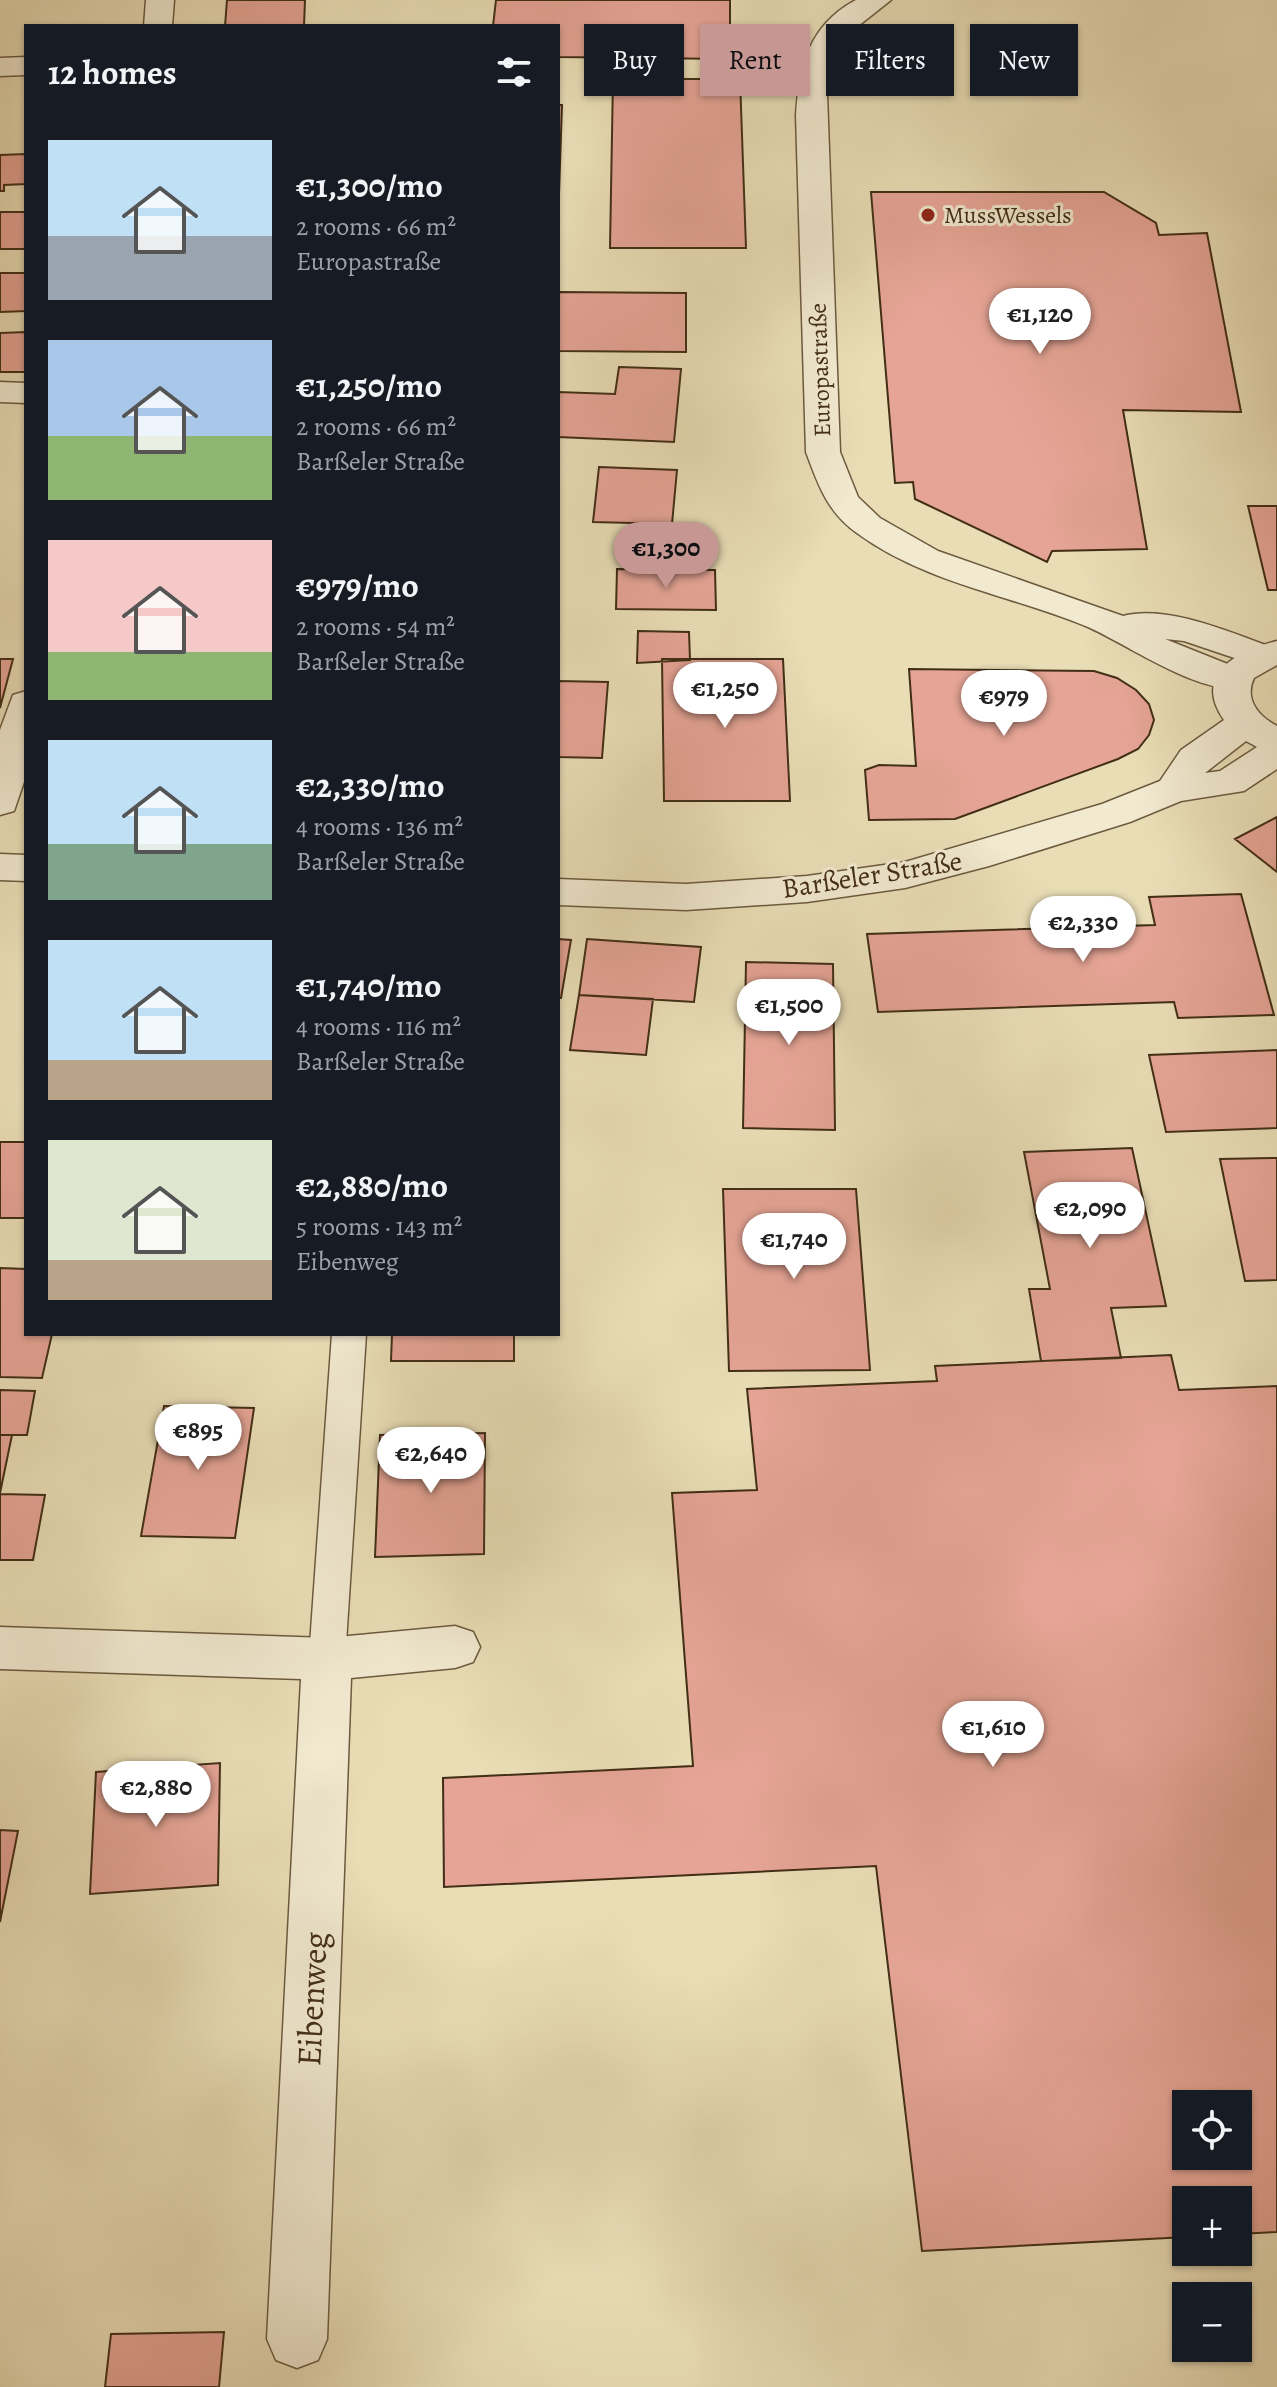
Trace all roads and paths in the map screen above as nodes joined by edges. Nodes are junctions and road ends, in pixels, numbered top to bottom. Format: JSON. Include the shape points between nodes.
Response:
{"nodes":[{"id":1,"x":160,"y":0,"type":"edge"},
{"id":2,"x":854,"y":4,"type":"edge"},
{"id":3,"x":158,"y":24,"type":"edge"},
{"id":4,"x":24,"y":66,"type":"edge"},
{"id":5,"x":0,"y":67,"type":"edge"},
{"id":6,"x":0,"y":392,"type":"edge"},
{"id":7,"x":24,"y":393,"type":"edge"},
{"id":8,"x":1102,"y":620,"type":"junction"},
{"id":9,"x":1269,"y":654,"type":"edge"},
{"id":10,"x":1232,"y":679,"type":"junction"},
{"id":11,"x":24,"y":711,"type":"edge"},
{"id":12,"x":1261,"y":732,"type":"edge"},
{"id":13,"x":1277,"y":752,"type":"edge"},
{"id":14,"x":1174,"y":790,"type":"junction"},
{"id":15,"x":0,"y":802,"type":"edge"},
{"id":16,"x":0,"y":867,"type":"edge"},
{"id":17,"x":24,"y":868,"type":"edge"},
{"id":18,"x":560,"y":892,"type":"edge"},
{"id":19,"x":349,"y":1336,"type":"edge"},
{"id":20,"x":455,"y":1647,"type":"dead end"},
{"id":21,"x":0,"y":1648,"type":"edge"},
{"id":22,"x":327,"y":1659,"type":"junction"},
{"id":23,"x":297,"y":2339,"type":"dead end"}],
"edges":[{"from":1,"to":3,"type":"street"},
{"from":2,"to":8,"type":"street","name":"Europastraße","via":[[821,44],[811,115],[823,452],[842,501],[868,525],[925,559]]},
{"from":4,"to":5,"type":"street"},
{"from":6,"to":7,"type":"street"},
{"from":8,"to":9,"type":"street","name":"Europastraße","via":[[1190,631]]},
{"from":8,"to":10,"type":"street","name":"Europastraße","via":[[1165,654]]},
{"from":9,"to":10,"type":"street","via":[[1243,665]]},
{"from":10,"to":12,"type":"street","via":[[1234,709]]},
{"from":11,"to":15,"type":"street"},
{"from":12,"to":14,"type":"street","via":[[1195,759]]},
{"from":13,"to":14,"type":"street","name":"Barßeler Straße","via":[[1230,782]]},
{"from":14,"to":18,"type":"street","name":"Barßeler Straße","via":[[1004,849],[905,875],[807,889],[686,897]]},
{"from":16,"to":17,"type":"street"},
{"from":19,"to":22,"type":"lane"},
{"from":20,"to":22,"type":"street"},
{"from":21,"to":22,"type":"street"},
{"from":22,"to":23,"type":"street","name":"Eibenweg"}]}
